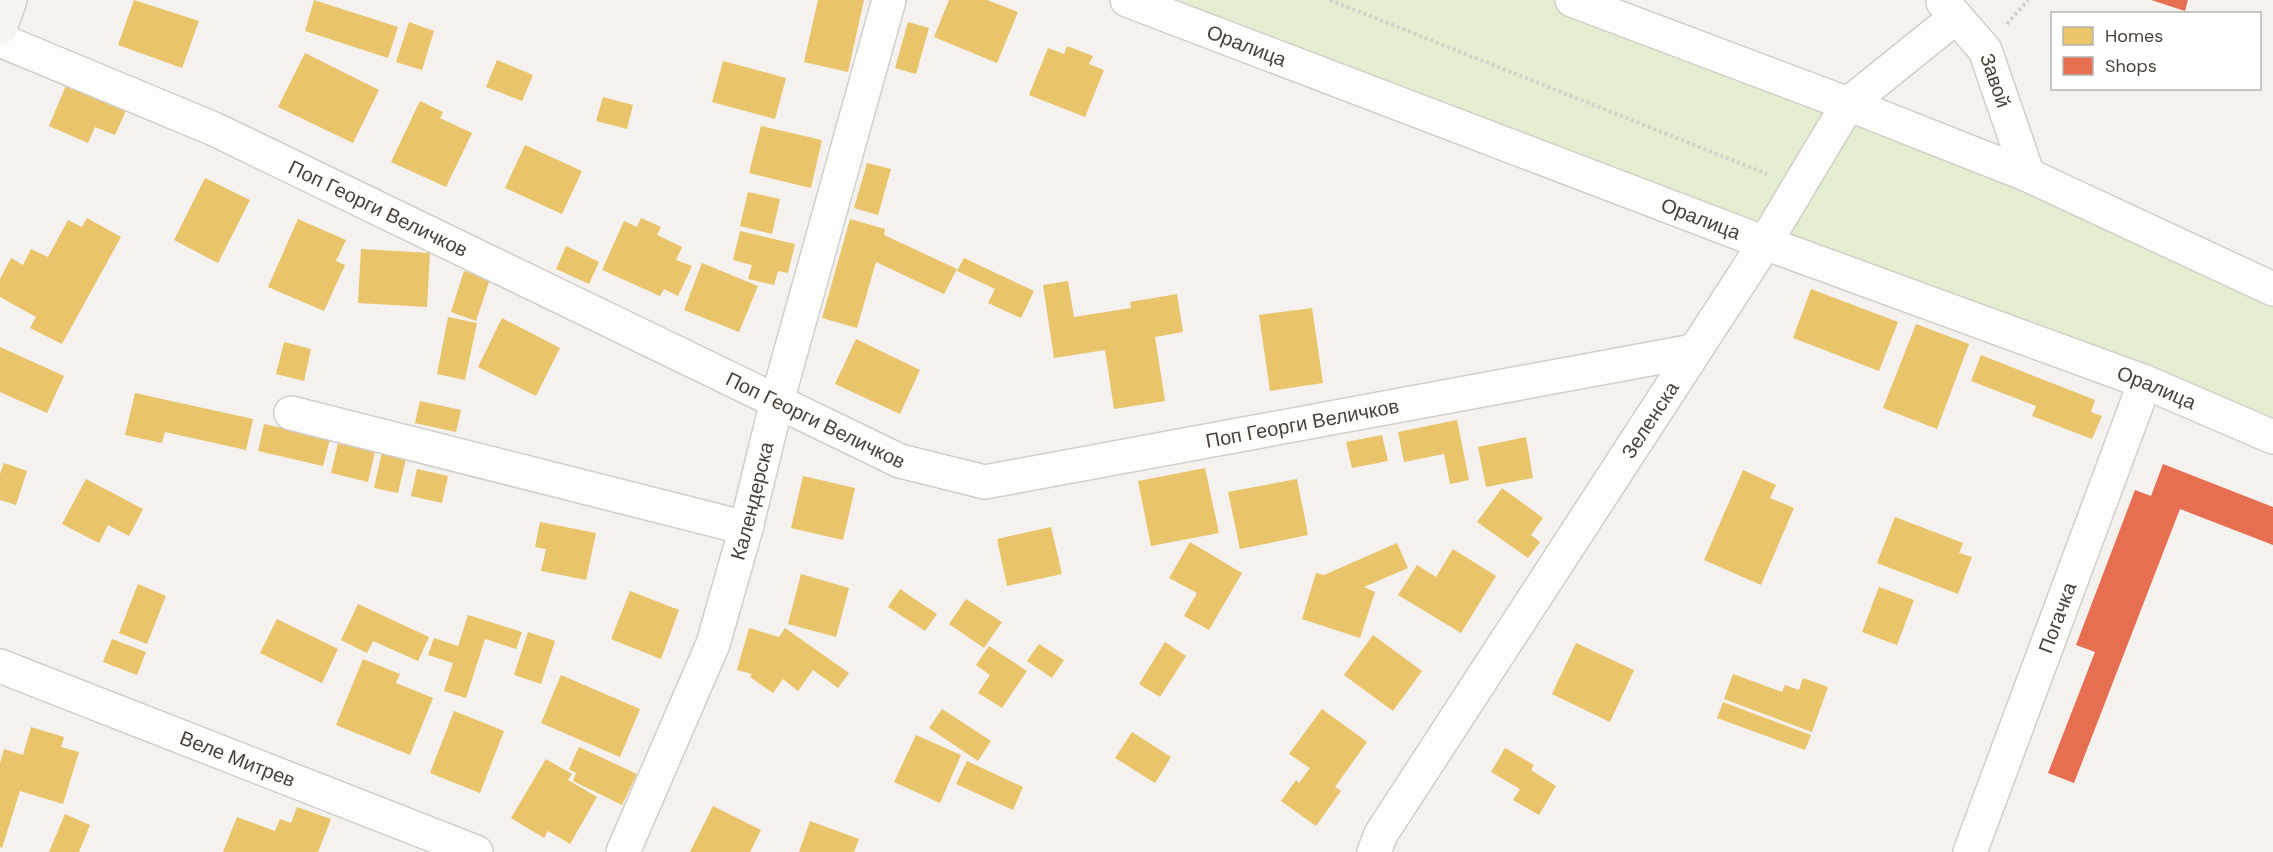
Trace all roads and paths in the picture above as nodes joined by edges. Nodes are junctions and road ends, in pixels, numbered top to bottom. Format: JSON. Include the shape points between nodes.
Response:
{"nodes":[{"id":1,"x":10,"y":0,"type":"edge"},
{"id":2,"x":889,"y":0,"type":"edge"},
{"id":3,"x":1127,"y":0,"type":"edge"},
{"id":4,"x":1330,"y":0,"type":"edge"},
{"id":5,"x":1572,"y":0,"type":"edge"},
{"id":6,"x":1949,"y":8,"type":"edge"},
{"id":7,"x":0,"y":28,"type":"edge"},
{"id":8,"x":0,"y":40,"type":"edge"},
{"id":9,"x":1848,"y":104,"type":"junction"},
{"id":10,"x":2028,"y":175,"type":"junction"},
{"id":11,"x":1798,"y":186,"type":"junction"},
{"id":12,"x":1765,"y":243,"type":"junction"},
{"id":13,"x":2273,"y":289,"type":"edge"},
{"id":14,"x":1692,"y":351,"type":"junction"},
{"id":15,"x":2145,"y":382,"type":"junction"},
{"id":16,"x":777,"y":401,"type":"junction"},
{"id":17,"x":291,"y":413,"type":"dead end"},
{"id":18,"x":2273,"y":438,"type":"edge"},
{"id":19,"x":746,"y":528,"type":"junction"},
{"id":20,"x":0,"y":666,"type":"edge"},
{"id":21,"x":476,"y":852,"type":"edge"},
{"id":22,"x":623,"y":852,"type":"edge"},
{"id":23,"x":1374,"y":852,"type":"edge"},
{"id":24,"x":1970,"y":852,"type":"edge"}],
"edges":[{"from":1,"to":7,"type":"street"},
{"from":2,"to":16,"type":"street","name":"Календерска"},
{"from":3,"to":12,"type":"street","name":"Оралица"},
{"from":4,"to":11,"type":"path"},
{"from":5,"to":9,"type":"street"},
{"from":6,"to":9,"type":"street","name":"Зеленска"},
{"from":6,"to":10,"type":"street","name":"Завой","via":[[1985,50]]},
{"from":8,"to":16,"type":"street","name":"Поп Георги Величков","via":[[214,129]]},
{"from":9,"to":10,"type":"street"},
{"from":9,"to":11,"type":"street","name":"Зеленска"},
{"from":10,"to":13,"type":"street"},
{"from":11,"to":12,"type":"street","name":"Зеленска"},
{"from":12,"to":14,"type":"street","name":"Зеленска"},
{"from":12,"to":15,"type":"street","name":"Оралица"},
{"from":14,"to":16,"type":"street","name":"Поп Георги Величков","via":[[985,482],[900,461]]},
{"from":14,"to":23,"type":"street","name":"Зеленска","via":[[1381,834]]},
{"from":15,"to":18,"type":"street","name":"Оралица"},
{"from":15,"to":24,"type":"street","name":"Погачка"},
{"from":16,"to":19,"type":"street","name":"Календерска"},
{"from":17,"to":19,"type":"street"},
{"from":19,"to":22,"type":"street","name":"Календерска","via":[[712,644]]},
{"from":20,"to":21,"type":"street","name":"Веле Митрев"}]}
